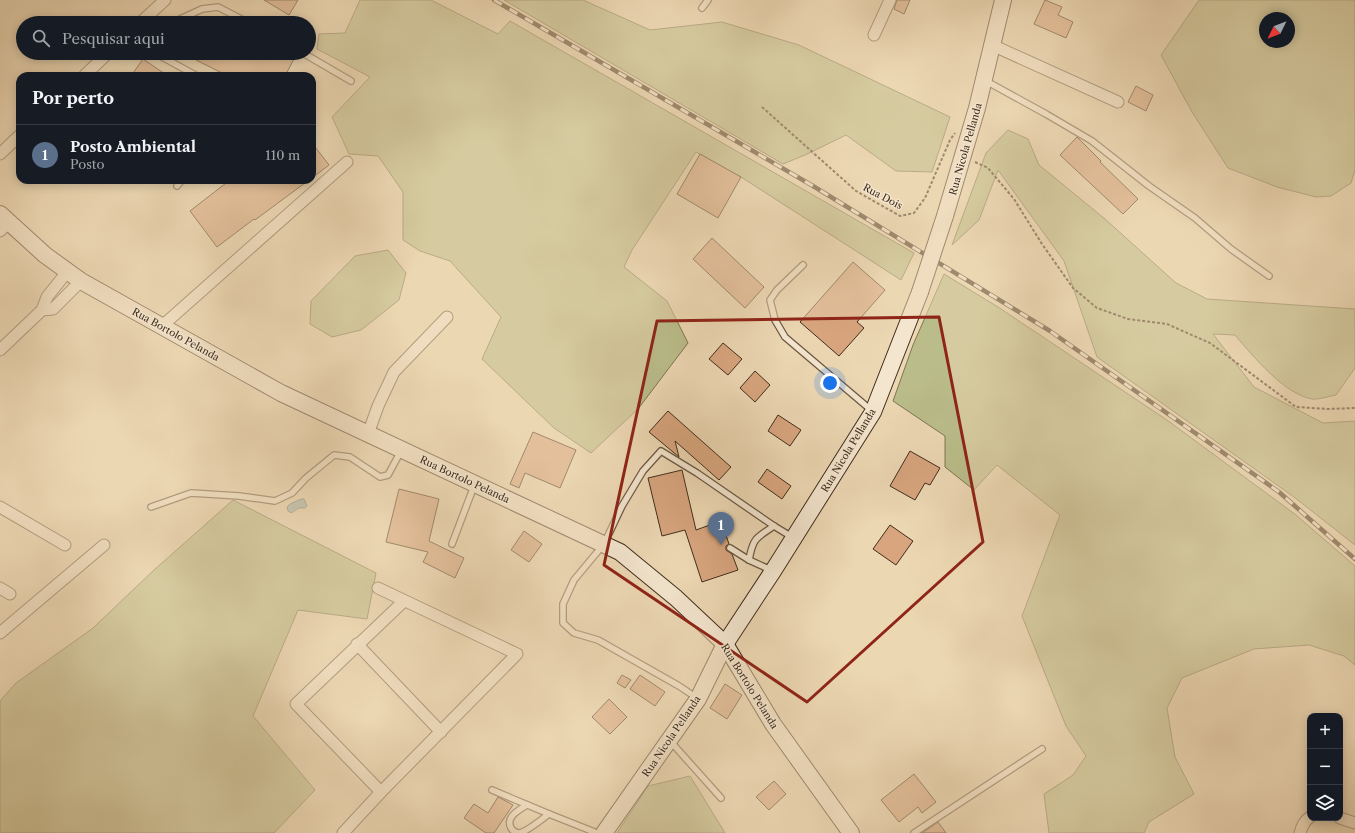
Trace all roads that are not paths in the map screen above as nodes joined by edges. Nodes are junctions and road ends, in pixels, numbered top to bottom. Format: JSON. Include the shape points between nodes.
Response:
{"nodes":[{"id":1,"x":165,"y":0,"type":"edge"},
{"id":2,"x":708,"y":0,"type":"edge"},
{"id":3,"x":890,"y":0,"type":"edge"},
{"id":4,"x":1002,"y":0,"type":"edge"},
{"id":5,"x":702,"y":8,"type":"dead end"},
{"id":6,"x":147,"y":16,"type":"edge"},
{"id":7,"x":187,"y":16,"type":"edge"},
{"id":8,"x":235,"y":16,"type":"edge"},
{"id":9,"x":874,"y":35,"type":"dead end"},
{"id":10,"x":992,"y":46,"type":"junction"},
{"id":11,"x":101,"y":60,"type":"edge"},
{"id":12,"x":168,"y":60,"type":"edge"},
{"id":13,"x":315,"y":60,"type":"edge"},
{"id":14,"x":88,"y":72,"type":"edge"},
{"id":15,"x":190,"y":72,"type":"edge"},
{"id":16,"x":984,"y":80,"type":"junction"},
{"id":17,"x":351,"y":81,"type":"dead end"},
{"id":18,"x":1118,"y":102,"type":"dead end"},
{"id":19,"x":16,"y":139,"type":"edge"},
{"id":20,"x":0,"y":154,"type":"edge"},
{"id":21,"x":346,"y":162,"type":"dead end"},
{"id":22,"x":3,"y":222,"type":"edge"},
{"id":23,"x":803,"y":264,"type":"dead end"},
{"id":24,"x":67,"y":272,"type":"junction"},
{"id":25,"x":1269,"y":276,"type":"dead end"},
{"id":26,"x":81,"y":281,"type":"junction"},
{"id":27,"x":42,"y":310,"type":"junction"},
{"id":28,"x":447,"y":317,"type":"dead end"},
{"id":29,"x":162,"y":326,"type":"junction"},
{"id":30,"x":0,"y":350,"type":"edge"},
{"id":31,"x":873,"y":412,"type":"junction"},
{"id":32,"x":368,"y":434,"type":"junction"},
{"id":33,"x":402,"y":450,"type":"junction"},
{"id":34,"x":475,"y":484,"type":"junction"},
{"id":35,"x":0,"y":507,"type":"edge"},
{"id":36,"x":151,"y":507,"type":"dead end"},
{"id":37,"x":774,"y":526,"type":"junction"},
{"id":38,"x":794,"y":538,"type":"junction"},
{"id":39,"x":452,"y":544,"type":"dead end"},
{"id":40,"x":604,"y":544,"type":"junction"},
{"id":41,"x":104,"y":545,"type":"dead end"},
{"id":42,"x":65,"y":546,"type":"dead end"},
{"id":43,"x":730,"y":548,"type":"dead end"},
{"id":44,"x":749,"y":560,"type":"junction"},
{"id":45,"x":773,"y":572,"type":"junction"},
{"id":46,"x":0,"y":588,"type":"edge"},
{"id":47,"x":378,"y":588,"type":"dead end"},
{"id":48,"x":10,"y":594,"type":"dead end"},
{"id":49,"x":404,"y":601,"type":"junction"},
{"id":50,"x":0,"y":633,"type":"edge"},
{"id":51,"x":357,"y":644,"type":"junction"},
{"id":52,"x":725,"y":644,"type":"junction"},
{"id":53,"x":698,"y":699,"type":"junction"},
{"id":54,"x":441,"y":732,"type":"junction"},
{"id":55,"x":669,"y":740,"type":"junction"},
{"id":56,"x":1042,"y":749,"type":"dead end"},
{"id":57,"x":492,"y":790,"type":"dead end"},
{"id":58,"x":381,"y":792,"type":"junction"},
{"id":59,"x":721,"y":798,"type":"dead end"},
{"id":60,"x":527,"y":805,"type":"junction"},
{"id":61,"x":549,"y":814,"type":"junction"},
{"id":62,"x":1307,"y":819,"type":"edge"},
{"id":63,"x":1343,"y":819,"type":"edge"},
{"id":64,"x":1355,"y":823,"type":"edge"},
{"id":65,"x":343,"y":833,"type":"edge"},
{"id":66,"x":597,"y":833,"type":"edge"},
{"id":67,"x":604,"y":833,"type":"edge"},
{"id":68,"x":851,"y":833,"type":"edge"},
{"id":69,"x":914,"y":833,"type":"edge"},
{"id":70,"x":1300,"y":833,"type":"edge"}],
"edges":[{"from":1,"to":6,"type":"street"},
{"from":2,"to":5,"type":"lane"},
{"from":3,"to":9,"type":"street"},
{"from":4,"to":10,"type":"street","name":"Rua Nicola Pellanda"},
{"from":7,"to":8,"type":"lane","via":[[202,9],[218,7]]},
{"from":10,"to":16,"type":"street","name":"Rua Nicola Pellanda"},
{"from":10,"to":18,"type":"street"},
{"from":11,"to":14,"type":"street"},
{"from":12,"to":15,"type":"lane"},
{"from":13,"to":17,"type":"lane"},
{"from":16,"to":25,"type":"lane","via":[[1092,141]]},
{"from":16,"to":31,"type":"street","name":"Rua Nicola Pellanda","bridge":true,"via":[[920,292]]},
{"from":19,"to":20,"type":"street"},
{"from":21,"to":29,"type":"street"},
{"from":22,"to":24,"type":"street","name":"Rua Bortolo Pelanda"},
{"from":23,"to":31,"type":"lane","via":[[770,300],[774,320],[785,337]]},
{"from":24,"to":26,"type":"street","name":"Rua Bortolo Pelanda"},
{"from":24,"to":27,"type":"street","via":[[47,297]]},
{"from":26,"to":27,"type":"street","via":[[54,309]]},
{"from":26,"to":29,"type":"street","name":"Rua Bortolo Pelanda"},
{"from":27,"to":30,"type":"street"},
{"from":28,"to":32,"type":"street","via":[[394,372]]},
{"from":29,"to":32,"type":"street","name":"Rua Bortolo Pelanda","via":[[281,393]]},
{"from":31,"to":38,"type":"street","name":"Rua Nicola Pellanda"},
{"from":32,"to":33,"type":"street","name":"Rua Bortolo Pelanda"},
{"from":33,"to":34,"type":"street","name":"Rua Bortolo Pelanda"},
{"from":33,"to":36,"type":"lane","via":[[388,475],[380,477],[350,457],[334,455],[292,493],[275,501],[191,493]]},
{"from":34,"to":39,"type":"lane"},
{"from":34,"to":40,"type":"street","name":"Rua Bortolo Pelanda"},
{"from":35,"to":42,"type":"street"},
{"from":37,"to":38,"type":"lane"},
{"from":37,"to":40,"type":"lane","via":[[698,473],[661,451],[643,471],[622,506]]},
{"from":37,"to":44,"type":"lane","via":[[757,537],[752,545]]},
{"from":38,"to":45,"type":"street","name":"Rua Nicola Pellanda"},
{"from":40,"to":52,"type":"street","name":"Rua Bortolo Pelanda","via":[[620,552],[647,574]]},
{"from":40,"to":53,"type":"lane","via":[[574,580],[562,604],[563,623],[574,633],[598,640]]},
{"from":41,"to":50,"type":"street"},
{"from":43,"to":44,"type":"lane"},
{"from":44,"to":45,"type":"lane"},
{"from":45,"to":52,"type":"street","name":"Rua Nicola Pellanda"},
{"from":46,"to":48,"type":"street"},
{"from":47,"to":49,"type":"street"},
{"from":49,"to":51,"type":"street"},
{"from":49,"to":54,"type":"street","via":[[517,654]]},
{"from":51,"to":54,"type":"street"},
{"from":51,"to":58,"type":"street","via":[[296,704]]},
{"from":52,"to":53,"type":"street","name":"Rua Nicola Pellanda"},
{"from":52,"to":68,"type":"street","name":"Rua Bortolo Pelanda","via":[[773,724]]},
{"from":53,"to":55,"type":"street","name":"Rua Nicola Pellanda"},
{"from":54,"to":58,"type":"street"},
{"from":55,"to":59,"type":"lane"},
{"from":55,"to":67,"type":"street","name":"Rua Nicola Pellanda"},
{"from":56,"to":69,"type":"lane"},
{"from":57,"to":60,"type":"lane"},
{"from":58,"to":65,"type":"street"},
{"from":60,"to":61,"type":"lane"},
{"from":60,"to":61,"type":"lane","via":[[511,818],[510,825],[515,832],[521,833]]},
{"from":61,"to":66,"type":"lane"},
{"from":62,"to":70,"type":"street"},
{"from":63,"to":64,"type":"street"}]}
